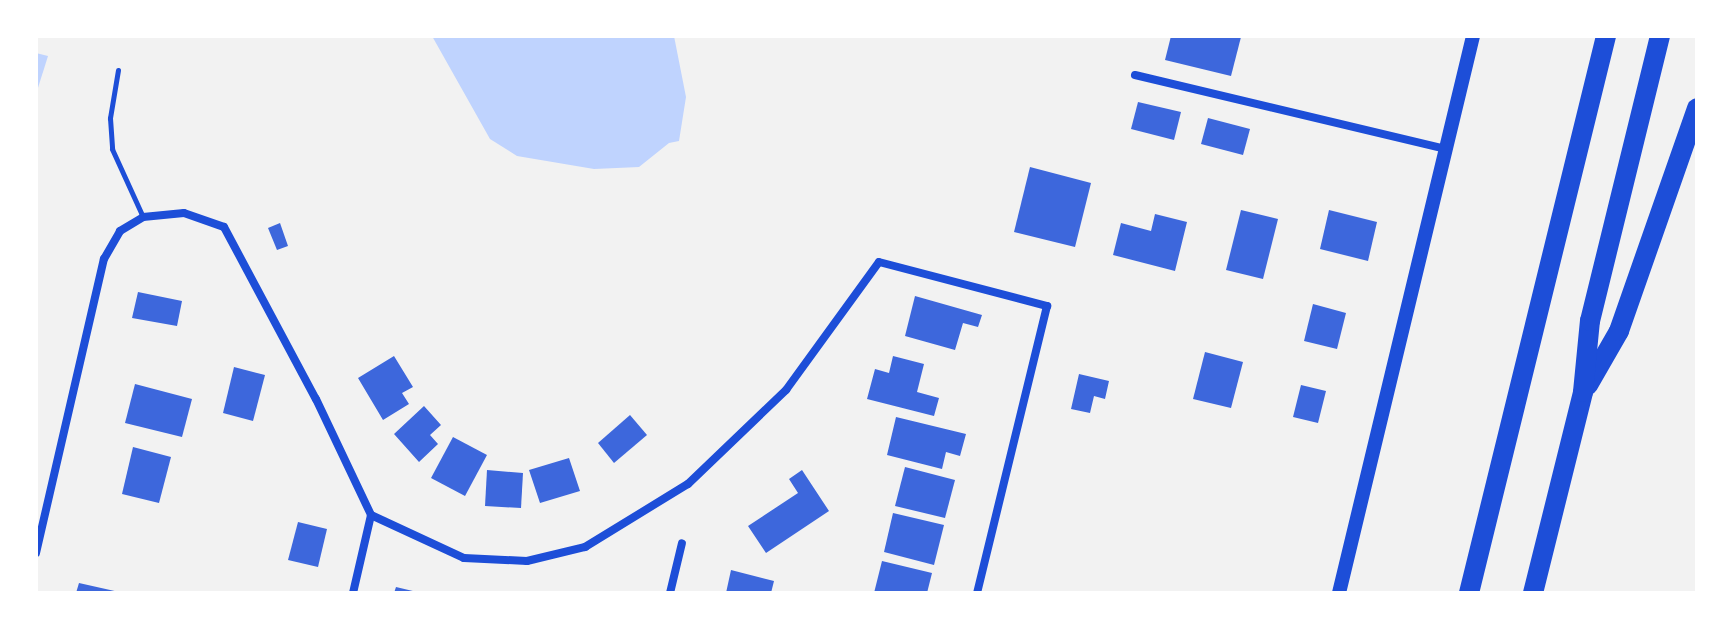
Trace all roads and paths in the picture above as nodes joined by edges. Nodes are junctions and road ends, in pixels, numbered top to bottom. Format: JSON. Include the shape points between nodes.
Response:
{"nodes":[{"id":1,"x":1473,"y":36,"type":"edge"},
{"id":2,"x":1606,"y":36,"type":"edge"},
{"id":3,"x":1660,"y":36,"type":"edge"},
{"id":4,"x":118,"y":70,"type":"dead end"},
{"id":5,"x":1135,"y":75,"type":"dead end"},
{"id":6,"x":1697,"y":108,"type":"edge"},
{"id":7,"x":1445,"y":149,"type":"junction"},
{"id":8,"x":143,"y":217,"type":"junction"},
{"id":9,"x":1583,"y":392,"type":"junction"},
{"id":10,"x":371,"y":515,"type":"junction"},
{"id":11,"x":682,"y":543,"type":"dead end"},
{"id":12,"x":36,"y":553,"type":"edge"},
{"id":13,"x":353,"y":593,"type":"edge"},
{"id":14,"x":670,"y":593,"type":"edge"},
{"id":15,"x":977,"y":593,"type":"edge"},
{"id":16,"x":1339,"y":593,"type":"edge"},
{"id":17,"x":1469,"y":593,"type":"edge"},
{"id":18,"x":1533,"y":593,"type":"edge"}],
"edges":[{"from":1,"to":7,"type":"street"},
{"from":2,"to":17,"type":"highway"},
{"from":3,"to":9,"type":"highway","via":[[1590,321]]},
{"from":4,"to":8,"type":"lane","via":[[110,118],[112,149]]},
{"from":5,"to":7,"type":"street"},
{"from":6,"to":9,"type":"highway","via":[[1619,331]]},
{"from":7,"to":16,"type":"street"},
{"from":8,"to":10,"type":"street","via":[[184,213],[224,227]]},
{"from":8,"to":12,"type":"street","via":[[120,231],[104,259]]},
{"from":9,"to":18,"type":"highway"},
{"from":10,"to":13,"type":"street"},
{"from":10,"to":15,"type":"street","via":[[464,558],[527,561],[585,547],[688,484],[775,401],[879,262],[1047,306]]},
{"from":11,"to":14,"type":"street"}]}
